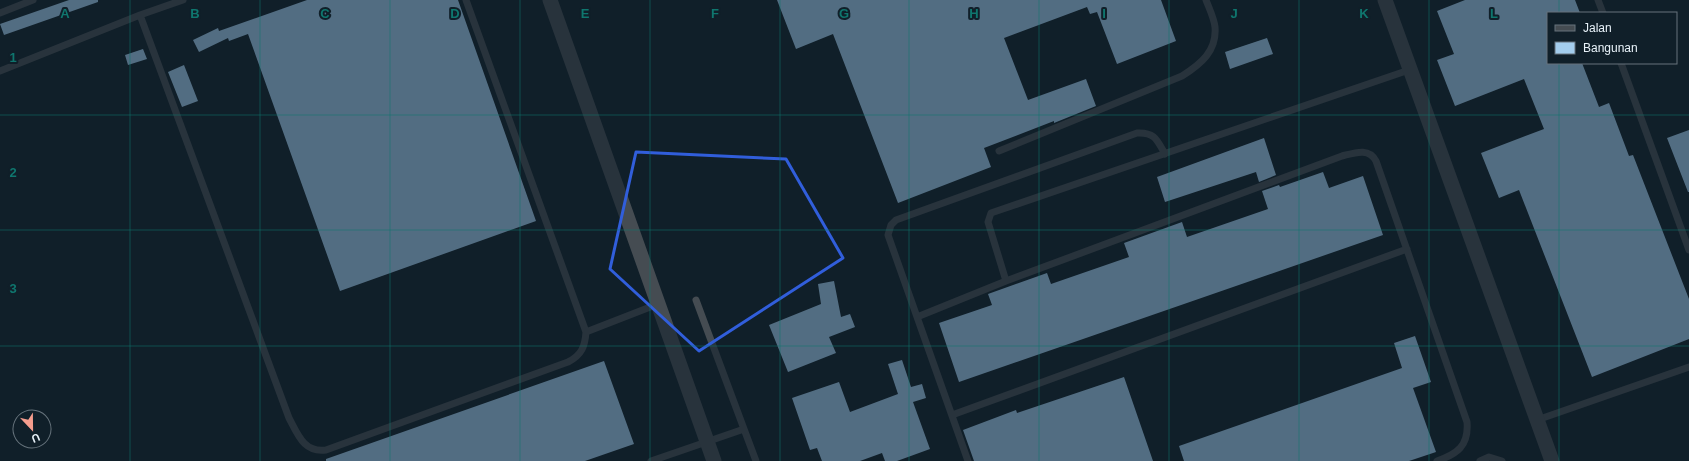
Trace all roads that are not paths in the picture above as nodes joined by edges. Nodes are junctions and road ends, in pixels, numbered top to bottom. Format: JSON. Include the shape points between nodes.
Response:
{"nodes":[{"id":1,"x":33,"y":0,"type":"edge"},
{"id":2,"x":183,"y":0,"type":"edge"},
{"id":3,"x":466,"y":0,"type":"edge"},
{"id":4,"x":550,"y":0,"type":"edge"},
{"id":5,"x":1206,"y":0,"type":"edge"},
{"id":6,"x":1384,"y":0,"type":"edge"},
{"id":7,"x":1598,"y":0,"type":"edge"},
{"id":8,"x":1602,"y":12,"type":"edge"},
{"id":9,"x":0,"y":13,"type":"edge"},
{"id":10,"x":140,"y":15,"type":"junction"},
{"id":11,"x":1621,"y":64,"type":"edge"},
{"id":12,"x":1409,"y":70,"type":"junction"},
{"id":13,"x":0,"y":71,"type":"edge"},
{"id":14,"x":999,"y":152,"type":"dead end"},
{"id":15,"x":1166,"y":154,"type":"junction"},
{"id":16,"x":1407,"y":249,"type":"junction"},
{"id":17,"x":1689,"y":250,"type":"edge"},
{"id":18,"x":1006,"y":281,"type":"junction"},
{"id":19,"x":696,"y":300,"type":"dead end"},
{"id":20,"x":658,"y":304,"type":"junction"},
{"id":21,"x":917,"y":317,"type":"junction"},
{"id":22,"x":586,"y":332,"type":"junction"},
{"id":23,"x":1689,"y":367,"type":"edge"},
{"id":24,"x":952,"y":415,"type":"junction"},
{"id":25,"x":1536,"y":420,"type":"junction"},
{"id":26,"x":744,"y":429,"type":"junction"},
{"id":27,"x":707,"y":441,"type":"junction"},
{"id":28,"x":651,"y":461,"type":"edge"},
{"id":29,"x":714,"y":461,"type":"edge"},
{"id":30,"x":756,"y":461,"type":"edge"},
{"id":31,"x":968,"y":461,"type":"edge"},
{"id":32,"x":1436,"y":461,"type":"edge"},
{"id":33,"x":1480,"y":461,"type":"edge"},
{"id":34,"x":1502,"y":461,"type":"edge"},
{"id":35,"x":1552,"y":461,"type":"edge"}],
"edges":[{"from":1,"to":9,"type":"lane"},
{"from":2,"to":10,"type":"lane"},
{"from":3,"to":22,"type":"lane"},
{"from":4,"to":20,"type":"street"},
{"from":5,"to":14,"type":"lane","via":[[1214,26],[1214,41],[1209,54],[1192,70]]},
{"from":6,"to":12,"type":"street"},
{"from":7,"to":8,"type":"lane"},
{"from":10,"to":13,"type":"lane"},
{"from":10,"to":22,"type":"lane","via":[[289,418],[299,438],[311,449],[326,450],[568,362],[582,352]]},
{"from":11,"to":17,"type":"lane"},
{"from":12,"to":15,"type":"lane"},
{"from":12,"to":25,"type":"street"},
{"from":15,"to":18,"type":"lane","via":[[991,213],[988,222]]},
{"from":15,"to":21,"type":"lane","via":[[1154,137],[1146,132],[1137,133],[896,220],[890,225],[888,235]]},
{"from":16,"to":18,"type":"lane","via":[[1376,161],[1372,155],[1361,152],[1342,156]]},
{"from":16,"to":24,"type":"lane"},
{"from":16,"to":32,"type":"lane","via":[[1468,429],[1462,448],[1451,456]]},
{"from":18,"to":21,"type":"lane"},
{"from":19,"to":26,"type":"lane"},
{"from":20,"to":22,"type":"lane"},
{"from":20,"to":27,"type":"street"},
{"from":21,"to":24,"type":"lane"},
{"from":23,"to":25,"type":"lane"},
{"from":24,"to":31,"type":"lane"},
{"from":25,"to":35,"type":"street"},
{"from":26,"to":27,"type":"lane"},
{"from":26,"to":30,"type":"lane"},
{"from":27,"to":28,"type":"lane"},
{"from":27,"to":29,"type":"street"},
{"from":33,"to":34,"type":"lane","via":[[1489,457]]}]}
